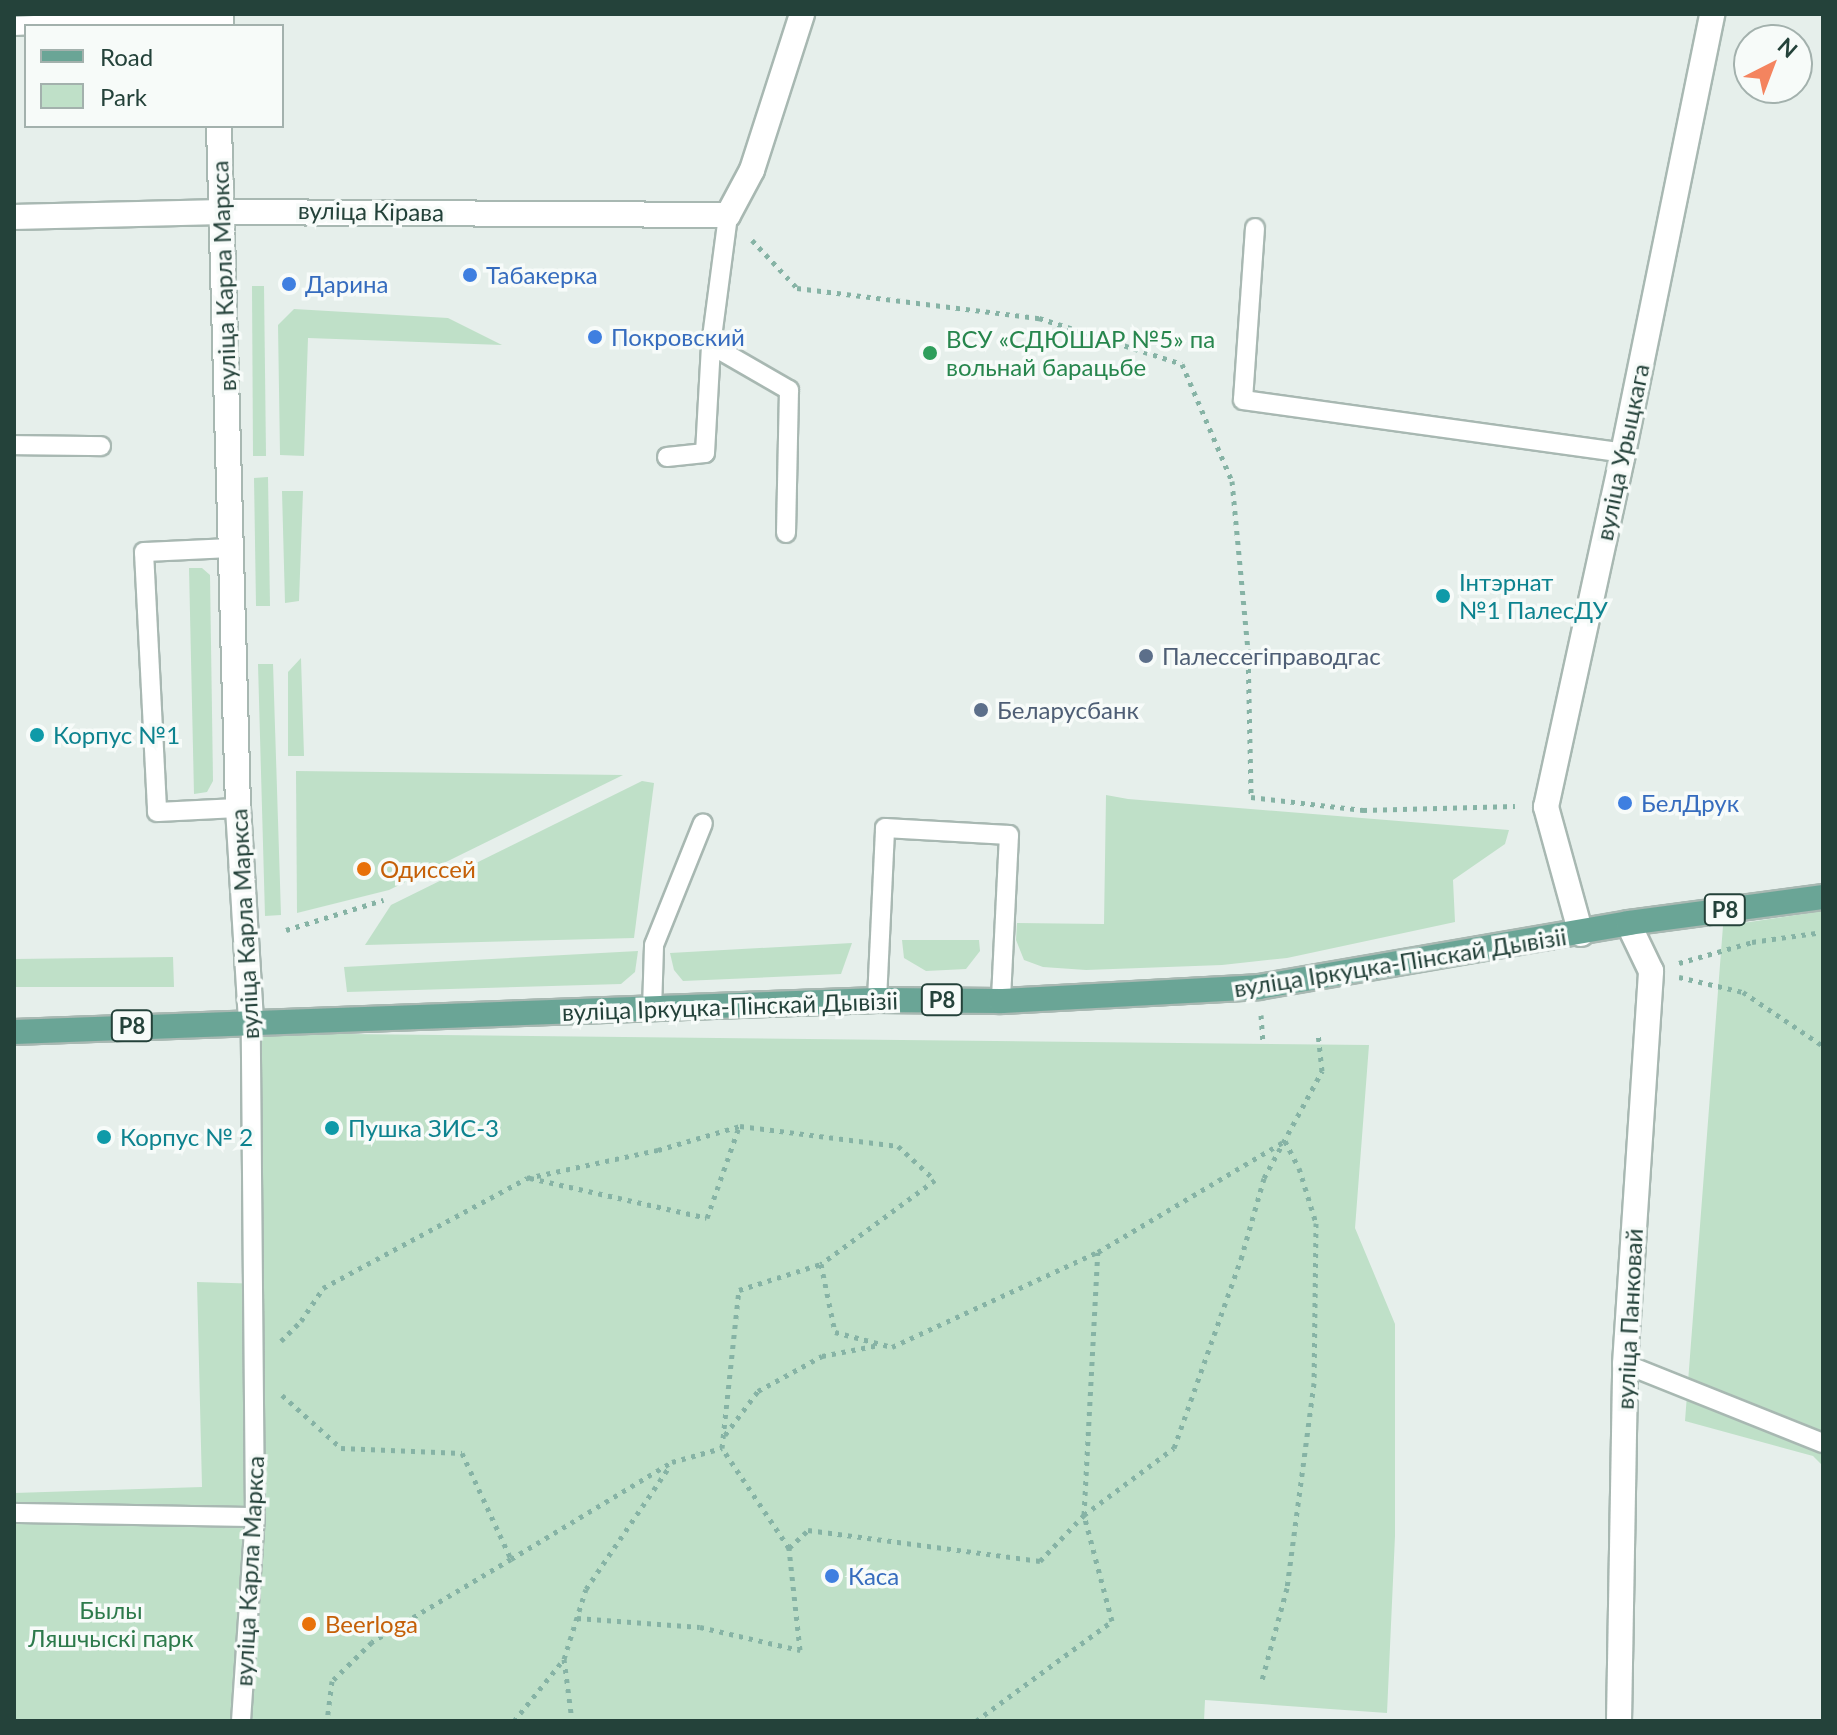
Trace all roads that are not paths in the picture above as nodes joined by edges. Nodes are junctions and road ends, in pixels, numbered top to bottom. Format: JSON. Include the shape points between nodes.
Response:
{"nodes":[{"id":1,"x":802,"y":14,"type":"edge"},
{"id":2,"x":1712,"y":14,"type":"edge"},
{"id":3,"x":221,"y":19,"type":"edge"},
{"id":4,"x":73,"y":24,"type":"edge"},
{"id":5,"x":219,"y":128,"type":"edge"},
{"id":6,"x":221,"y":212,"type":"junction"},
{"id":7,"x":728,"y":215,"type":"junction"},
{"id":8,"x":14,"y":217,"type":"edge"},
{"id":9,"x":1255,"y":228,"type":"dead end"},
{"id":10,"x":711,"y":345,"type":"junction"},
{"id":11,"x":14,"y":445,"type":"edge"},
{"id":12,"x":101,"y":446,"type":"dead end"},
{"id":13,"x":1623,"y":453,"type":"junction"},
{"id":14,"x":667,"y":457,"type":"dead end"},
{"id":15,"x":786,"y":533,"type":"dead end"},
{"id":16,"x":232,"y":548,"type":"junction"},
{"id":17,"x":238,"y":808,"type":"junction"},
{"id":18,"x":703,"y":823,"type":"dead end"},
{"id":19,"x":1823,"y":884,"type":"edge"},
{"id":20,"x":1822,"y":897,"type":"edge"},
{"id":21,"x":1628,"y":923,"type":"junction"},
{"id":22,"x":1581,"y":934,"type":"junction"},
{"id":23,"x":877,"y":1000,"type":"junction"},
{"id":24,"x":1001,"y":1001,"type":"junction"},
{"id":25,"x":652,"y":1010,"type":"junction"},
{"id":26,"x":251,"y":1021,"type":"junction"},
{"id":27,"x":14,"y":1032,"type":"edge"},
{"id":28,"x":1625,"y":1364,"type":"junction"},
{"id":29,"x":1823,"y":1443,"type":"edge"},
{"id":30,"x":14,"y":1513,"type":"edge"},
{"id":31,"x":255,"y":1517,"type":"junction"},
{"id":32,"x":241,"y":1721,"type":"edge"},
{"id":33,"x":1619,"y":1721,"type":"edge"}],
"edges":[{"from":1,"to":7,"type":"street","via":[[752,170]]},
{"from":2,"to":13,"type":"street","name":"вуліца Урыцкага"},
{"from":3,"to":4,"type":"lane"},
{"from":5,"to":6,"type":"street","name":"вуліца Карла Маркса"},
{"from":6,"to":7,"type":"street","name":"вуліца Кірава"},
{"from":6,"to":8,"type":"street","name":"вуліца Кірава"},
{"from":6,"to":16,"type":"street","name":"вуліца Карла Маркса"},
{"from":7,"to":10,"type":"lane"},
{"from":9,"to":13,"type":"lane","via":[[1243,400]]},
{"from":10,"to":14,"type":"lane","via":[[705,453]]},
{"from":10,"to":15,"type":"lane","via":[[789,390]]},
{"from":11,"to":12,"type":"lane"},
{"from":13,"to":22,"type":"street","name":"вуліца Урыцкага","via":[[1546,807]]},
{"from":16,"to":17,"type":"street","name":"вуліца Карла Маркса"},
{"from":16,"to":17,"type":"lane","via":[[144,552],[157,812]]},
{"from":17,"to":26,"type":"street","name":"вуліца Карла Маркса"},
{"from":18,"to":25,"type":"lane","via":[[654,945]]},
{"from":19,"to":20,"type":"lane"},
{"from":20,"to":21,"type":"main road","name":"вуліца Іркуцка-Пінскай Дывізіі","number":"Р8"},
{"from":21,"to":22,"type":"main road","name":"вуліца Іркуцка-Пінскай Дывізіі","number":"Р8"},
{"from":21,"to":28,"type":"street","name":"вуліца Панковай","via":[[1651,971]]},
{"from":22,"to":24,"type":"main road","name":"вуліца Іркуцка-Пінскай Дывізіі","number":"Р8","via":[[1259,987]]},
{"from":23,"to":24,"type":"main road","name":"вуліца Іркуцка-Пінскай Дывізіі","number":"Р8"},
{"from":23,"to":24,"type":"lane","via":[[885,828],[1009,835]]},
{"from":23,"to":25,"type":"main road","name":"вуліца Іркуцка-Пінскай Дывізіі","number":"Р8"},
{"from":25,"to":26,"type":"main road","name":"вуліца Іркуцка-Пінскай Дывізіі","number":"Р8"},
{"from":26,"to":27,"type":"main road","name":"вуліца Іркуцка-Пінскай Дывізіі","number":"Р8"},
{"from":26,"to":31,"type":"lane","name":"вуліца Карла Маркса"},
{"from":28,"to":29,"type":"lane"},
{"from":28,"to":33,"type":"street","name":"вуліца Панковай"},
{"from":30,"to":31,"type":"lane"},
{"from":31,"to":32,"type":"lane","name":"вуліца Карла Маркса"}]}
